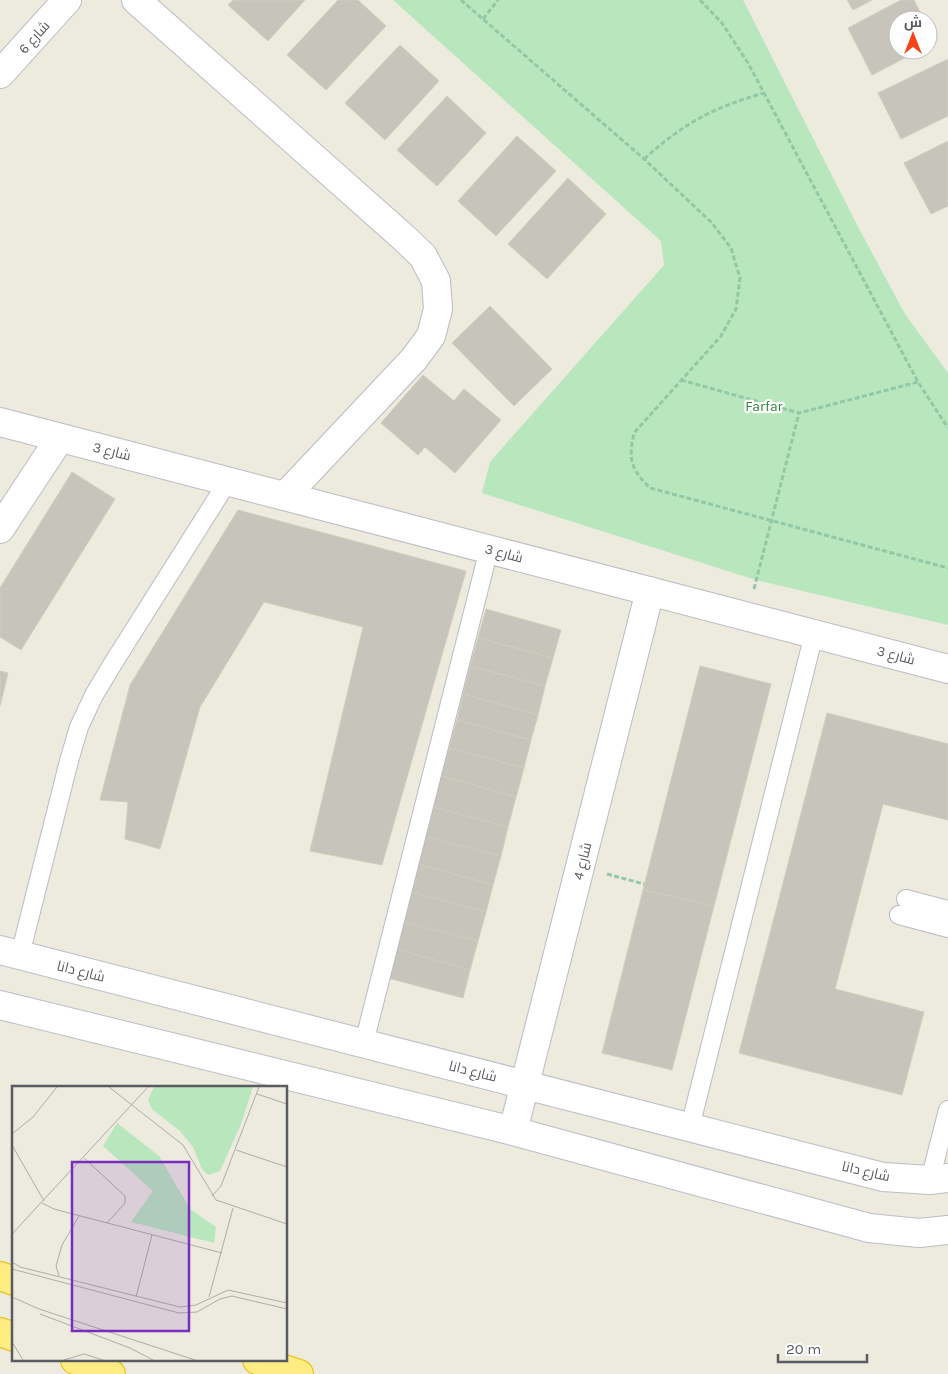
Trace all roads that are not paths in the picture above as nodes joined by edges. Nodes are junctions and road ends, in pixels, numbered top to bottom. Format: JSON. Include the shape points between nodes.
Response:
{"nodes":[{"id":1,"x":67,"y":0,"type":"edge"},
{"id":2,"x":136,"y":0,"type":"edge"},
{"id":3,"x":0,"y":74,"type":"edge"},
{"id":4,"x":0,"y":422,"type":"edge"},
{"id":5,"x":60,"y":438,"type":"junction"},
{"id":6,"x":228,"y":481,"type":"junction"},
{"id":7,"x":285,"y":496,"type":"junction"},
{"id":8,"x":0,"y":529,"type":"edge"},
{"id":9,"x":489,"y":549,"type":"junction"},
{"id":10,"x":650,"y":592,"type":"junction"},
{"id":11,"x":814,"y":634,"type":"junction"},
{"id":12,"x":948,"y":669,"type":"edge"},
{"id":13,"x":906,"y":899,"type":"dead end"},
{"id":14,"x":948,"y":910,"type":"edge"},
{"id":15,"x":899,"y":915,"type":"dead end"},
{"id":16,"x":948,"y":928,"type":"edge"},
{"id":17,"x":10,"y":953,"type":"edge"},
{"id":18,"x":0,"y":1005,"type":"edge"},
{"id":19,"x":364,"y":1043,"type":"junction"},
{"id":20,"x":525,"y":1085,"type":"junction"},
{"id":21,"x":948,"y":1110,"type":"edge"},
{"id":22,"x":690,"y":1127,"type":"junction"},
{"id":23,"x":514,"y":1131,"type":"junction"},
{"id":24,"x":939,"y":1179,"type":"edge"},
{"id":25,"x":948,"y":1230,"type":"edge"},
{"id":26,"x":0,"y":1276,"type":"edge"},
{"id":27,"x":12,"y":1280,"type":"edge"},
{"id":28,"x":0,"y":1332,"type":"edge"},
{"id":29,"x":12,"y":1336,"type":"edge"},
{"id":30,"x":80,"y":1362,"type":"edge"},
{"id":31,"x":263,"y":1362,"type":"edge"},
{"id":32,"x":111,"y":1374,"type":"edge"},
{"id":33,"x":299,"y":1374,"type":"edge"}],
"edges":[{"from":1,"to":3,"type":"street","name":"شارع 6"},
{"from":2,"to":7,"type":"street","via":[[403,237],[423,256],[436,281],[438,309],[431,336],[414,359]]},
{"from":4,"to":5,"type":"street","name":"شارع 3"},
{"from":5,"to":6,"type":"street","name":"شارع 3"},
{"from":5,"to":8,"type":"street"},
{"from":6,"to":7,"type":"street","name":"شارع 3"},
{"from":6,"to":17,"type":"lane","via":[[112,665],[79,727]]},
{"from":7,"to":9,"type":"street","name":"شارع 3"},
{"from":9,"to":10,"type":"street","name":"شارع 3"},
{"from":9,"to":19,"type":"lane"},
{"from":10,"to":11,"type":"street","name":"شارع 3"},
{"from":10,"to":20,"type":"street","name":"شارع 4"},
{"from":11,"to":12,"type":"street","name":"شارع 3"},
{"from":11,"to":22,"type":"lane"},
{"from":13,"to":14,"type":"lane"},
{"from":15,"to":16,"type":"lane"},
{"from":17,"to":19,"type":"street","name":"شارع دانا"},
{"from":18,"to":23,"type":"street"},
{"from":19,"to":20,"type":"street","name":"شارع دانا"},
{"from":20,"to":22,"type":"street","name":"شارع دانا"},
{"from":20,"to":23,"type":"street","name":"شارع 4"},
{"from":21,"to":24,"type":"lane"},
{"from":22,"to":24,"type":"street","name":"شارع دانا","via":[[883,1177]]},
{"from":23,"to":25,"type":"street","via":[[869,1228],[919,1232]]},
{"from":26,"to":27,"type":"highway"},
{"from":28,"to":29,"type":"highway"},
{"from":30,"to":32,"type":"highway"},
{"from":31,"to":33,"type":"highway"}]}
